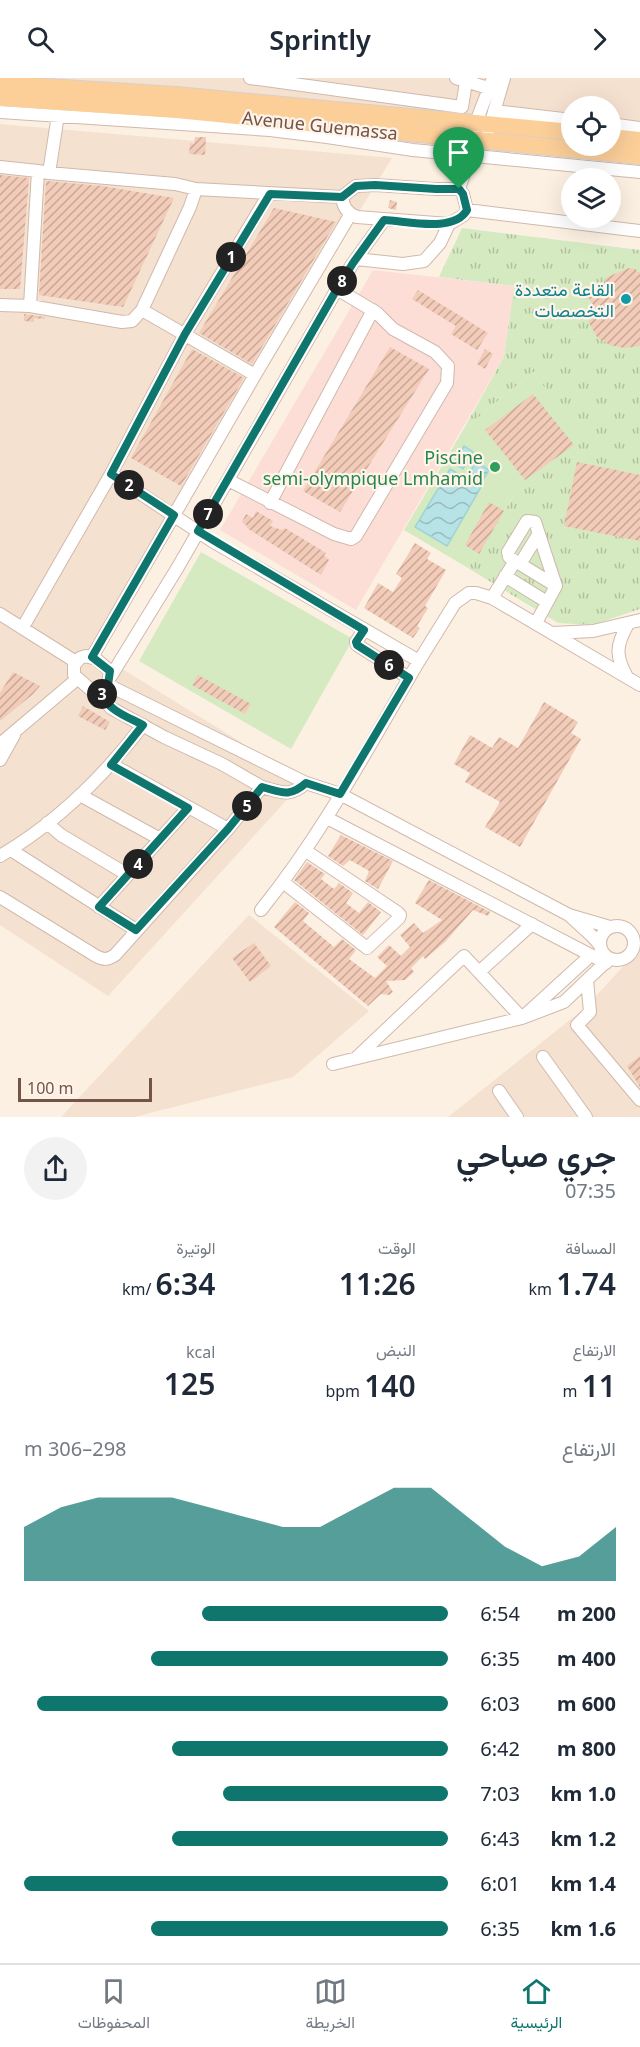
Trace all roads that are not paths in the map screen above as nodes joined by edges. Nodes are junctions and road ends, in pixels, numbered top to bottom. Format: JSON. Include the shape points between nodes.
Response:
{"nodes":[{"id":1,"x":250,"y":78,"type":"edge"},
{"id":2,"x":504,"y":78,"type":"edge"},
{"id":3,"x":461,"y":80,"type":"edge"},
{"id":4,"x":490,"y":83,"type":"edge"},
{"id":5,"x":0,"y":84,"type":"edge"},
{"id":6,"x":0,"y":98,"type":"edge"},
{"id":7,"x":0,"y":112,"type":"edge"},
{"id":8,"x":58,"y":115,"type":"junction"},
{"id":9,"x":487,"y":119,"type":"junction"},
{"id":10,"x":561,"y":120,"type":"edge"},
{"id":11,"x":621,"y":125,"type":"edge"},
{"id":12,"x":640,"y":128,"type":"edge"},
{"id":13,"x":561,"y":130,"type":"edge"},
{"id":14,"x":621,"y":137,"type":"edge"},
{"id":15,"x":478,"y":139,"type":"junction"},
{"id":16,"x":640,"y":140,"type":"edge"},
{"id":17,"x":471,"y":156,"type":"junction"},
{"id":18,"x":640,"y":156,"type":"edge"},
{"id":19,"x":0,"y":167,"type":"edge"},
{"id":20,"x":43,"y":172,"type":"junction"},
{"id":21,"x":640,"y":172,"type":"edge"},
{"id":22,"x":196,"y":189,"type":"junction"},
{"id":23,"x":459,"y":189,"type":"junction"},
{"id":24,"x":270,"y":194,"type":"junction"},
{"id":25,"x":342,"y":197,"type":"junction"},
{"id":26,"x":467,"y":210,"type":"junction"},
{"id":27,"x":350,"y":215,"type":"junction"},
{"id":28,"x":384,"y":220,"type":"junction"},
{"id":29,"x":449,"y":224,"type":"junction"},
{"id":30,"x":640,"y":231,"type":"edge"},
{"id":31,"x":356,"y":259,"type":"junction"},
{"id":32,"x":337,"y":289,"type":"junction"},
{"id":33,"x":0,"y":305,"type":"edge"},
{"id":34,"x":30,"y":306,"type":"junction"},
{"id":35,"x":142,"y":310,"type":"junction"},
{"id":36,"x":373,"y":310,"type":"junction"},
{"id":37,"x":185,"y":334,"type":"junction"},
{"id":38,"x":255,"y":375,"type":"junction"},
{"id":39,"x":111,"y":474,"type":"junction"},
{"id":40,"x":228,"y":480,"type":"junction"},
{"id":41,"x":270,"y":503,"type":"junction"},
{"id":42,"x":174,"y":515,"type":"junction"},
{"id":43,"x":198,"y":531,"type":"junction"},
{"id":44,"x":538,"y":535,"type":"junction"},
{"id":45,"x":517,"y":563,"type":"junction"},
{"id":46,"x":505,"y":576,"type":"junction"},
{"id":47,"x":556,"y":586,"type":"junction"},
{"id":48,"x":492,"y":598,"type":"junction"},
{"id":49,"x":548,"y":602,"type":"junction"},
{"id":50,"x":0,"y":614,"type":"edge"},
{"id":51,"x":640,"y":620,"type":"edge"},
{"id":52,"x":536,"y":623,"type":"junction"},
{"id":53,"x":628,"y":624,"type":"junction"},
{"id":54,"x":22,"y":627,"type":"junction"},
{"id":55,"x":364,"y":630,"type":"junction"},
{"id":56,"x":551,"y":633,"type":"junction"},
{"id":57,"x":92,"y":657,"type":"junction"},
{"id":58,"x":419,"y":661,"type":"junction"},
{"id":59,"x":76,"y":662,"type":"junction"},
{"id":60,"x":627,"y":677,"type":"junction"},
{"id":61,"x":409,"y":678,"type":"junction"},
{"id":62,"x":77,"y":679,"type":"junction"},
{"id":63,"x":107,"y":684,"type":"junction"},
{"id":64,"x":640,"y":685,"type":"edge"},
{"id":65,"x":143,"y":725,"type":"junction"},
{"id":66,"x":16,"y":731,"type":"junction"},
{"id":67,"x":0,"y":744,"type":"edge"},
{"id":68,"x":0,"y":760,"type":"edge"},
{"id":69,"x":111,"y":765,"type":"junction"},
{"id":70,"x":306,"y":783,"type":"junction"},
{"id":71,"x":262,"y":787,"type":"junction"},
{"id":72,"x":340,"y":794,"type":"junction"},
{"id":73,"x":80,"y":795,"type":"junction"},
{"id":74,"x":188,"y":808,"type":"junction"},
{"id":75,"x":327,"y":818,"type":"junction"},
{"id":76,"x":47,"y":824,"type":"junction"},
{"id":77,"x":228,"y":829,"type":"junction"},
{"id":78,"x":160,"y":839,"type":"junction"},
{"id":79,"x":306,"y":851,"type":"junction"},
{"id":80,"x":6,"y":853,"type":"edge"},
{"id":81,"x":128,"y":875,"type":"junction"},
{"id":82,"x":283,"y":882,"type":"junction"},
{"id":83,"x":0,"y":897,"type":"edge"},
{"id":84,"x":99,"y":907,"type":"junction"},
{"id":85,"x":261,"y":910,"type":"dead end"},
{"id":86,"x":569,"y":915,"type":"junction"},
{"id":87,"x":531,"y":924,"type":"junction"},
{"id":88,"x":610,"y":927,"type":"junction"},
{"id":89,"x":136,"y":930,"type":"junction"},
{"id":90,"x":637,"y":942,"type":"edge"},
{"id":91,"x":595,"y":950,"type":"junction"},
{"id":92,"x":640,"y":956,"type":"edge"},
{"id":93,"x":625,"y":959,"type":"junction"},
{"id":94,"x":608,"y":961,"type":"junction"},
{"id":95,"x":479,"y":972,"type":"junction"},
{"id":96,"x":587,"y":980,"type":"junction"},
{"id":97,"x":522,"y":1018,"type":"junction"},
{"id":98,"x":543,"y":1057,"type":"dead end"},
{"id":99,"x":356,"y":1058,"type":"junction"},
{"id":100,"x":333,"y":1064,"type":"dead end"},
{"id":101,"x":499,"y":1091,"type":"dead end"},
{"id":102,"x":640,"y":1100,"type":"edge"},
{"id":103,"x":517,"y":1117,"type":"edge"},
{"id":104,"x":586,"y":1117,"type":"edge"}],
"edges":[{"from":1,"to":3,"type":"street","via":[[462,107]]},
{"from":2,"to":9,"type":"street"},
{"from":3,"to":4,"type":"street"},
{"from":4,"to":9,"type":"street"},
{"from":5,"to":9,"type":"main road","name":"Avenue Guemassa"},
{"from":6,"to":15,"type":"main road","name":"Avenue Guemassa","via":[[177,110]]},
{"from":7,"to":8,"type":"street"},
{"from":8,"to":17,"type":"street","via":[[270,130]]},
{"from":8,"to":20,"type":"street"},
{"from":9,"to":10,"type":"street"},
{"from":9,"to":13,"type":"main road","name":"Avenue Guemassa"},
{"from":9,"to":15,"type":"street"},
{"from":11,"to":12,"type":"street"},
{"from":14,"to":16,"type":"main road"},
{"from":15,"to":17,"type":"street"},
{"from":15,"to":18,"type":"main road","name":"Avenue Guemassa"},
{"from":17,"to":21,"type":"street"},
{"from":17,"to":23,"type":"street"},
{"from":19,"to":20,"type":"street"},
{"from":20,"to":22,"type":"street"},
{"from":20,"to":34,"type":"street"},
{"from":22,"to":24,"type":"street"},
{"from":22,"to":35,"type":"street"},
{"from":23,"to":25,"type":"street","via":[[356,186]]},
{"from":23,"to":26,"type":"street"},
{"from":24,"to":25,"type":"street"},
{"from":24,"to":37,"type":"street"},
{"from":25,"to":27,"type":"street"},
{"from":26,"to":29,"type":"street"},
{"from":26,"to":30,"type":"street"},
{"from":27,"to":28,"type":"street"},
{"from":27,"to":38,"type":"street"},
{"from":28,"to":29,"type":"street"},
{"from":28,"to":31,"type":"street"},
{"from":29,"to":31,"type":"street","via":[[432,255],[424,261],[404,264]]},
{"from":31,"to":32,"type":"street"},
{"from":32,"to":36,"type":"street"},
{"from":32,"to":40,"type":"street"},
{"from":33,"to":34,"type":"street"},
{"from":34,"to":35,"type":"street","via":[[122,322],[132,321]]},
{"from":35,"to":37,"type":"street"},
{"from":36,"to":41,"type":"street"},
{"from":36,"to":41,"type":"street","via":[[393,329],[442,358],[448,366],[447,382],[356,536],[351,539],[334,534]]},
{"from":37,"to":38,"type":"street"},
{"from":37,"to":39,"type":"street"},
{"from":38,"to":42,"type":"street"},
{"from":39,"to":42,"type":"street"},
{"from":39,"to":54,"type":"street"},
{"from":40,"to":41,"type":"street"},
{"from":40,"to":43,"type":"street"},
{"from":42,"to":43,"type":"street"},
{"from":42,"to":57,"type":"street"},
{"from":43,"to":55,"type":"street"},
{"from":43,"to":63,"type":"street"},
{"from":44,"to":45,"type":"street"},
{"from":44,"to":45,"type":"street","via":[[535,522],[527,521],[508,552]]},
{"from":44,"to":47,"type":"street"},
{"from":45,"to":46,"type":"street"},
{"from":45,"to":47,"type":"street"},
{"from":46,"to":48,"type":"street"},
{"from":46,"to":49,"type":"street"},
{"from":47,"to":49,"type":"street"},
{"from":48,"to":52,"type":"street"},
{"from":48,"to":58,"type":"street","via":[[469,593],[459,599]]},
{"from":49,"to":52,"type":"street"},
{"from":50,"to":54,"type":"street"},
{"from":51,"to":53,"type":"street"},
{"from":52,"to":56,"type":"street"},
{"from":53,"to":56,"type":"street"},
{"from":53,"to":60,"type":"street","via":[[618,654]]},
{"from":54,"to":59,"type":"street"},
{"from":55,"to":58,"type":"street"},
{"from":55,"to":61,"type":"street","via":[[357,645]]},
{"from":56,"to":60,"type":"street"},
{"from":57,"to":59,"type":"street"},
{"from":57,"to":63,"type":"street","via":[[107,668]]},
{"from":58,"to":61,"type":"street"},
{"from":59,"to":62,"type":"street","via":[[73,671]]},
{"from":60,"to":64,"type":"street"},
{"from":61,"to":72,"type":"street"},
{"from":62,"to":63,"type":"street","via":[[91,690]]},
{"from":62,"to":66,"type":"street"},
{"from":63,"to":65,"type":"street","via":[[104,700],[111,708]]},
{"from":63,"to":70,"type":"street"},
{"from":65,"to":69,"type":"street"},
{"from":65,"to":71,"type":"street"},
{"from":66,"to":67,"type":"street"},
{"from":66,"to":68,"type":"street"},
{"from":69,"to":73,"type":"street"},
{"from":69,"to":74,"type":"street"},
{"from":70,"to":71,"type":"street","via":[[288,794]]},
{"from":70,"to":72,"type":"street"},
{"from":71,"to":77,"type":"street"},
{"from":72,"to":75,"type":"street"},
{"from":72,"to":86,"type":"street"},
{"from":73,"to":76,"type":"street"},
{"from":73,"to":78,"type":"street"},
{"from":74,"to":77,"type":"street"},
{"from":74,"to":78,"type":"street"},
{"from":75,"to":79,"type":"street"},
{"from":75,"to":87,"type":"street"},
{"from":76,"to":80,"type":"street"},
{"from":76,"to":81,"type":"street"},
{"from":77,"to":89,"type":"street"},
{"from":78,"to":81,"type":"street"},
{"from":79,"to":82,"type":"street"},
{"from":79,"to":82,"type":"street","via":[[397,912],[399,918],[367,948]]},
{"from":80,"to":84,"type":"street"},
{"from":81,"to":84,"type":"street"},
{"from":82,"to":85,"type":"street"},
{"from":83,"to":89,"type":"street","via":[[104,959],[115,955]]},
{"from":84,"to":89,"type":"street"},
{"from":86,"to":88,"type":"street"},
{"from":86,"to":91,"type":"street","via":[[592,936]]},
{"from":87,"to":91,"type":"street"},
{"from":87,"to":95,"type":"street"},
{"from":88,"to":90,"type":"street","via":[[621,926]]},
{"from":88,"to":91,"type":"street"},
{"from":90,"to":93,"type":"street"},
{"from":91,"to":94,"type":"street"},
{"from":91,"to":97,"type":"street"},
{"from":92,"to":93,"type":"street"},
{"from":93,"to":94,"type":"street"},
{"from":94,"to":96,"type":"street"},
{"from":95,"to":97,"type":"street"},
{"from":95,"to":99,"type":"street","via":[[464,956]]},
{"from":96,"to":97,"type":"street","via":[[564,1002]]},
{"from":96,"to":102,"type":"street","via":[[590,1012],[577,1025]]},
{"from":97,"to":99,"type":"street"},
{"from":98,"to":104,"type":"street"},
{"from":99,"to":100,"type":"street"},
{"from":101,"to":103,"type":"street"}]}
